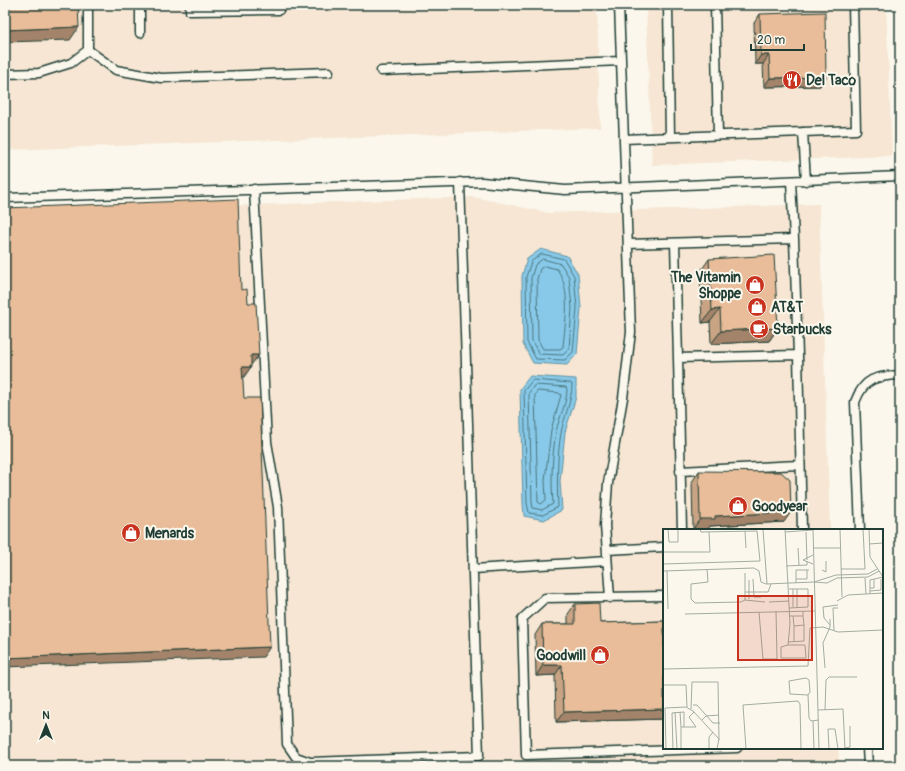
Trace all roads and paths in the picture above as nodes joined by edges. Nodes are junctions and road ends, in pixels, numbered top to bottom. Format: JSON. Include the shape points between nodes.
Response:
{"nodes":[{"id":1,"x":88,"y":5,"type":"edge"},
{"id":2,"x":140,"y":5,"type":"edge"},
{"id":3,"x":190,"y":5,"type":"edge"},
{"id":4,"x":619,"y":5,"type":"edge"},
{"id":5,"x":668,"y":5,"type":"edge"},
{"id":6,"x":715,"y":5,"type":"edge"},
{"id":7,"x":853,"y":5,"type":"edge"},
{"id":8,"x":279,"y":10,"type":"dead end"},
{"id":9,"x":140,"y":33,"type":"dead end"},
{"id":10,"x":88,"y":50,"type":"junction"},
{"id":11,"x":621,"y":61,"type":"junction"},
{"id":12,"x":381,"y":71,"type":"dead end"},
{"id":13,"x":329,"y":72,"type":"dead end"},
{"id":14,"x":5,"y":74,"type":"edge"},
{"id":15,"x":803,"y":132,"type":"junction"},
{"id":16,"x":718,"y":135,"type":"junction"},
{"id":17,"x":670,"y":137,"type":"junction"},
{"id":18,"x":624,"y":139,"type":"junction"},
{"id":19,"x":900,"y":176,"type":"edge"},
{"id":20,"x":791,"y":181,"type":"junction"},
{"id":21,"x":806,"y":181,"type":"junction"},
{"id":22,"x":460,"y":182,"type":"junction"},
{"id":23,"x":626,"y":188,"type":"junction"},
{"id":24,"x":254,"y":189,"type":"junction"},
{"id":25,"x":5,"y":198,"type":"edge"},
{"id":26,"x":794,"y":239,"type":"junction"},
{"id":27,"x":674,"y":243,"type":"junction"},
{"id":28,"x":628,"y":244,"type":"junction"},
{"id":29,"x":798,"y":355,"type":"junction"},
{"id":30,"x":678,"y":358,"type":"junction"},
{"id":31,"x":900,"y":375,"type":"edge"},
{"id":32,"x":799,"y":465,"type":"junction"},
{"id":33,"x":680,"y":471,"type":"junction"},
{"id":34,"x":682,"y":529,"type":"edge"},
{"id":35,"x":802,"y":529,"type":"edge"},
{"id":36,"x":860,"y":529,"type":"edge"},
{"id":37,"x":663,"y":547,"type":"edge"},
{"id":38,"x":607,"y":550,"type":"junction"},
{"id":39,"x":607,"y":561,"type":"junction"},
{"id":40,"x":473,"y":569,"type":"junction"},
{"id":41,"x":663,"y":596,"type":"edge"},
{"id":42,"x":610,"y":598,"type":"junction"},
{"id":43,"x":707,"y":749,"type":"edge"},
{"id":44,"x":867,"y":749,"type":"edge"},
{"id":45,"x":868,"y":766,"type":"edge"}],
"edges":[{"from":1,"to":10,"type":"lane"},
{"from":2,"to":9,"type":"lane"},
{"from":3,"to":8,"type":"lane","via":[[190,10]]},
{"from":4,"to":11,"type":"lane"},
{"from":5,"to":17,"type":"lane"},
{"from":6,"to":16,"type":"lane"},
{"from":7,"to":15,"type":"lane","via":[[856,130]]},
{"from":10,"to":13,"type":"lane","via":[[116,70],[161,78]]},
{"from":10,"to":14,"type":"lane","via":[[71,63],[39,73]]},
{"from":11,"to":12,"type":"lane"},
{"from":11,"to":18,"type":"lane"},
{"from":15,"to":16,"type":"lane"},
{"from":15,"to":21,"type":"lane"},
{"from":16,"to":17,"type":"lane"},
{"from":17,"to":18,"type":"lane"},
{"from":18,"to":23,"type":"lane"},
{"from":19,"to":21,"type":"lane"},
{"from":20,"to":21,"type":"lane"},
{"from":20,"to":23,"type":"lane"},
{"from":20,"to":26,"type":"lane"},
{"from":22,"to":23,"type":"lane","via":[[565,190]]},
{"from":22,"to":24,"type":"lane"},
{"from":22,"to":40,"type":"lane"},
{"from":23,"to":28,"type":"lane"},
{"from":24,"to":25,"type":"lane"},
{"from":24,"to":40,"type":"lane","via":[[268,447],[278,506],[287,744],[296,757],[310,762],[479,756]]},
{"from":26,"to":27,"type":"lane"},
{"from":26,"to":29,"type":"lane"},
{"from":27,"to":28,"type":"lane"},
{"from":27,"to":30,"type":"lane"},
{"from":28,"to":38,"type":"lane","via":[[631,332],[623,398],[608,483],[605,525]]},
{"from":29,"to":30,"type":"lane"},
{"from":29,"to":32,"type":"lane"},
{"from":30,"to":33,"type":"lane"},
{"from":31,"to":36,"type":"lane","via":[[884,376],[869,381],[855,402]]},
{"from":32,"to":33,"type":"lane"},
{"from":32,"to":35,"type":"lane"},
{"from":33,"to":34,"type":"lane"},
{"from":37,"to":38,"type":"lane"},
{"from":38,"to":39,"type":"lane"},
{"from":39,"to":40,"type":"lane"},
{"from":39,"to":42,"type":"lane"},
{"from":41,"to":42,"type":"lane"},
{"from":42,"to":43,"type":"lane","via":[[546,598],[522,619],[526,755]]},
{"from":44,"to":45,"type":"lane"}]}
